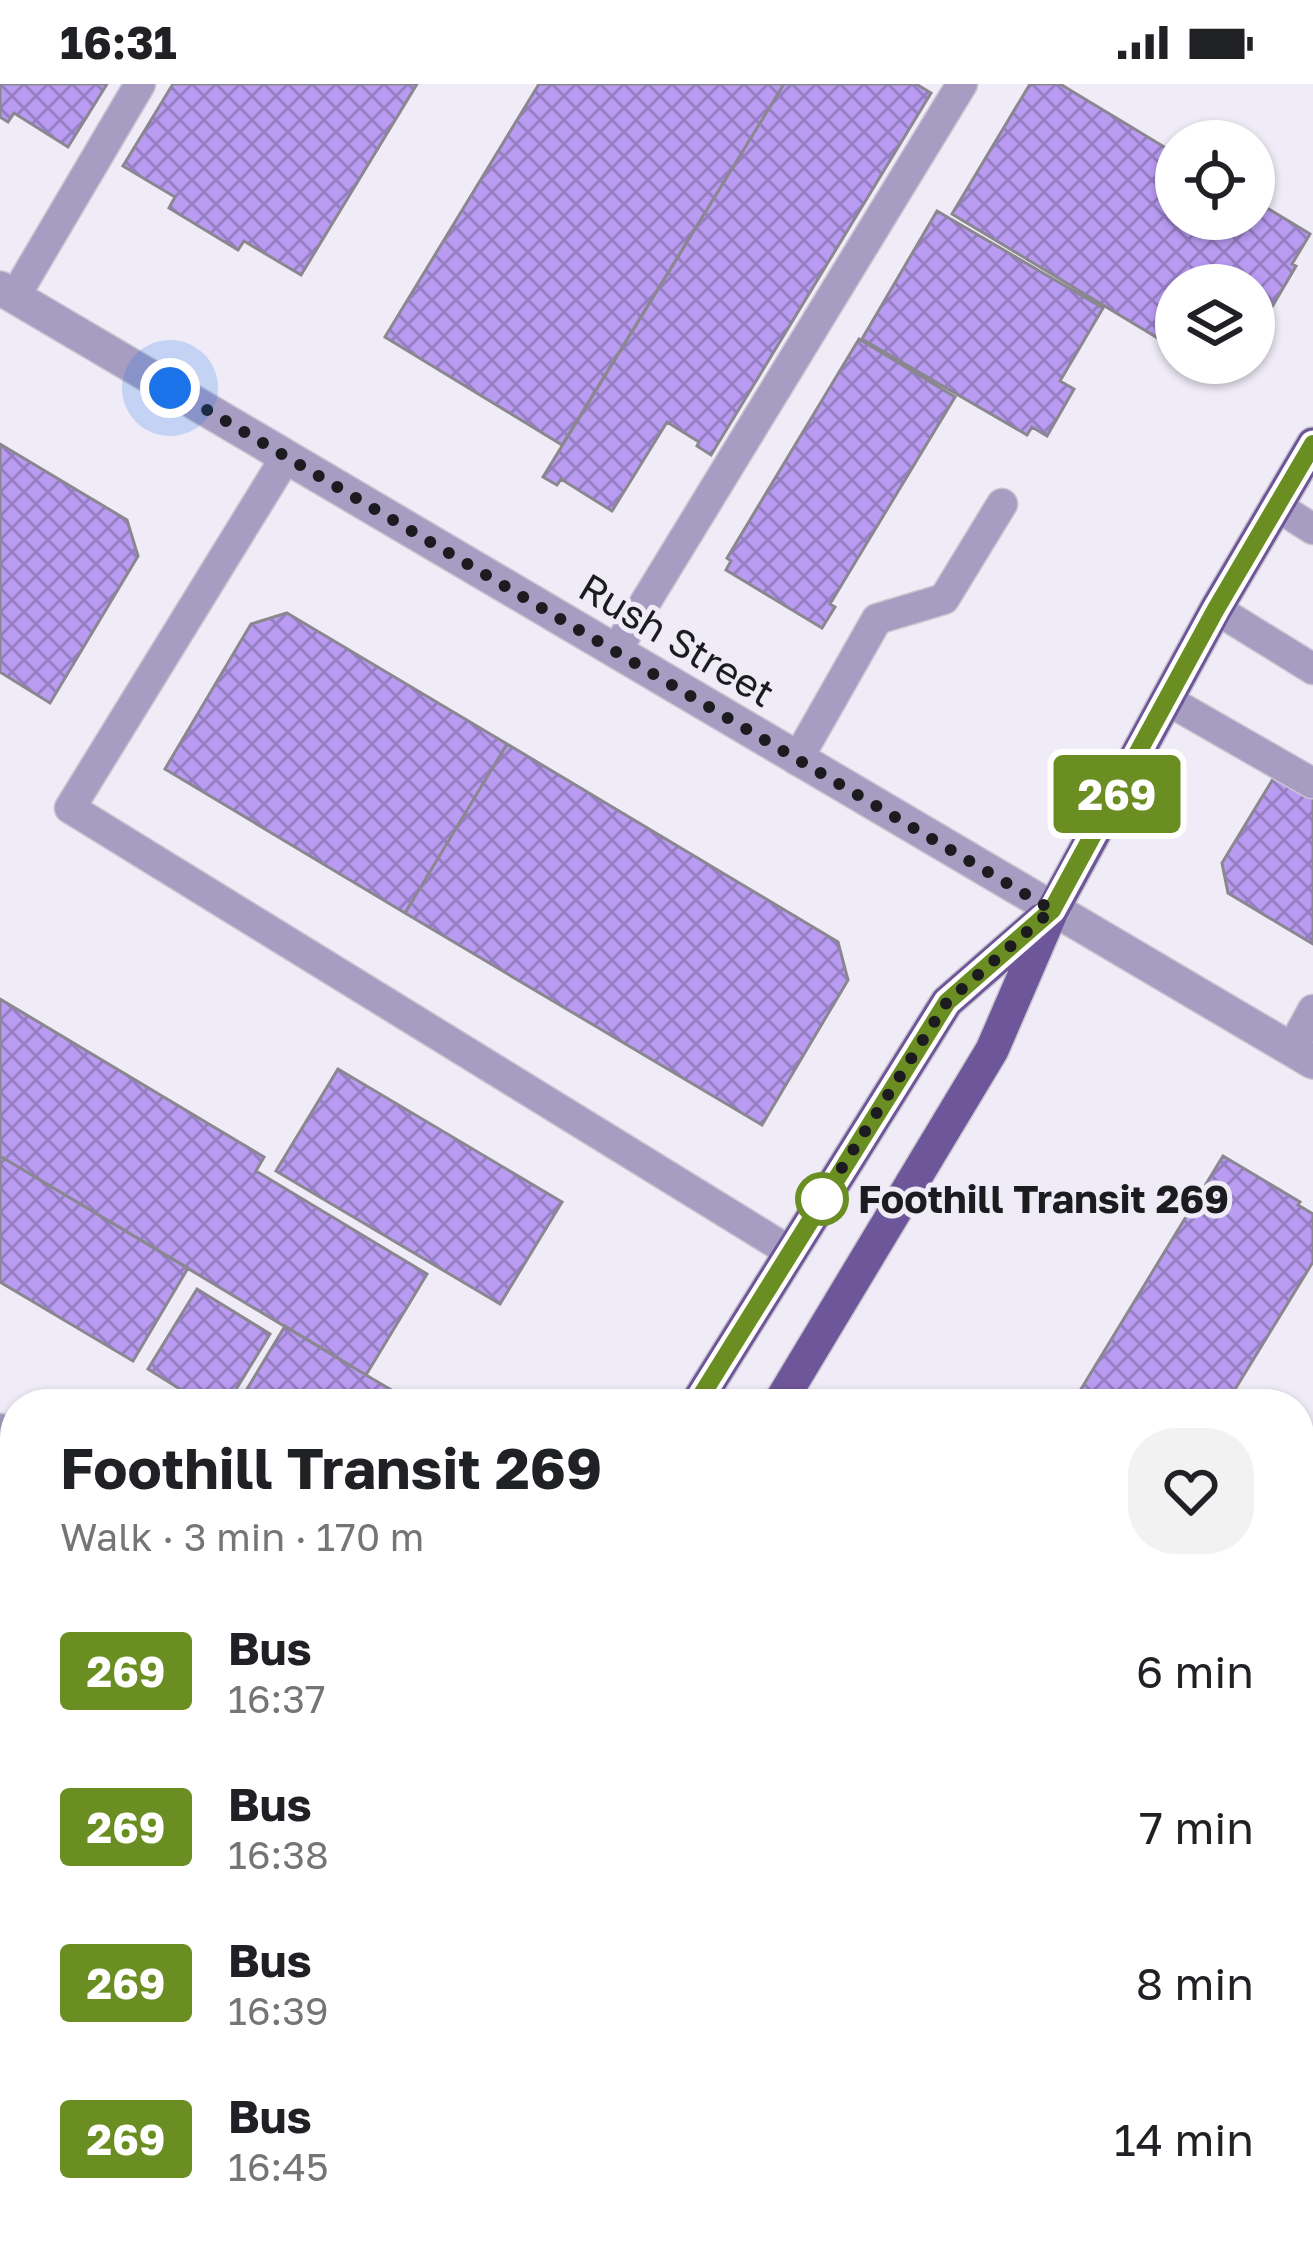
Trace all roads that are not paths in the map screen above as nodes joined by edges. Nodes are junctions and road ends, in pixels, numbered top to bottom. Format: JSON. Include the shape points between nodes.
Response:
{"nodes":[{"id":1,"x":140,"y":84,"type":"edge"},
{"id":2,"x":962,"y":84,"type":"edge"},
{"id":3,"x":8,"y":292,"type":"edge"},
{"id":4,"x":1313,"y":444,"type":"edge"},
{"id":5,"x":286,"y":457,"type":"junction"},
{"id":6,"x":1002,"y":504,"type":"dead end"},
{"id":7,"x":1275,"y":505,"type":"junction"},
{"id":8,"x":1313,"y":529,"type":"edge"},
{"id":9,"x":1216,"y":609,"type":"junction"},
{"id":10,"x":615,"y":652,"type":"junction"},
{"id":11,"x":1313,"y":669,"type":"edge"},
{"id":12,"x":1168,"y":700,"type":"junction"},
{"id":13,"x":797,"y":760,"type":"junction"},
{"id":14,"x":1312,"y":783,"type":"edge"},
{"id":15,"x":1052,"y":910,"type":"junction"},
{"id":16,"x":1313,"y":1010,"type":"edge"},
{"id":17,"x":1302,"y":1056,"type":"edge"},
{"id":18,"x":789,"y":1251,"type":"junction"},
{"id":19,"x":705,"y":1389,"type":"edge"},
{"id":20,"x":788,"y":1389,"type":"edge"}],
"edges":[{"from":1,"to":3,"type":"lane"},
{"from":2,"to":10,"type":"lane"},
{"from":3,"to":5,"type":"street","name":"Rush Street"},
{"from":4,"to":7,"type":"main road"},
{"from":5,"to":10,"type":"street","name":"Rush Street"},
{"from":5,"to":18,"type":"lane","via":[[70,808]]},
{"from":6,"to":13,"type":"lane","via":[[944,599],[877,619]]},
{"from":7,"to":8,"type":"lane"},
{"from":7,"to":9,"type":"main road"},
{"from":9,"to":11,"type":"lane"},
{"from":9,"to":12,"type":"main road"},
{"from":10,"to":13,"type":"street","name":"Rush Street"},
{"from":12,"to":14,"type":"lane"},
{"from":12,"to":15,"type":"main road"},
{"from":13,"to":15,"type":"street","name":"Rush Street"},
{"from":15,"to":17,"type":"street","name":"Rush Street"},
{"from":15,"to":18,"type":"main road","via":[[947,1002]]},
{"from":15,"to":20,"type":"main road","via":[[992,1050]]},
{"from":16,"to":17,"type":"lane"},
{"from":18,"to":19,"type":"main road"}]}
